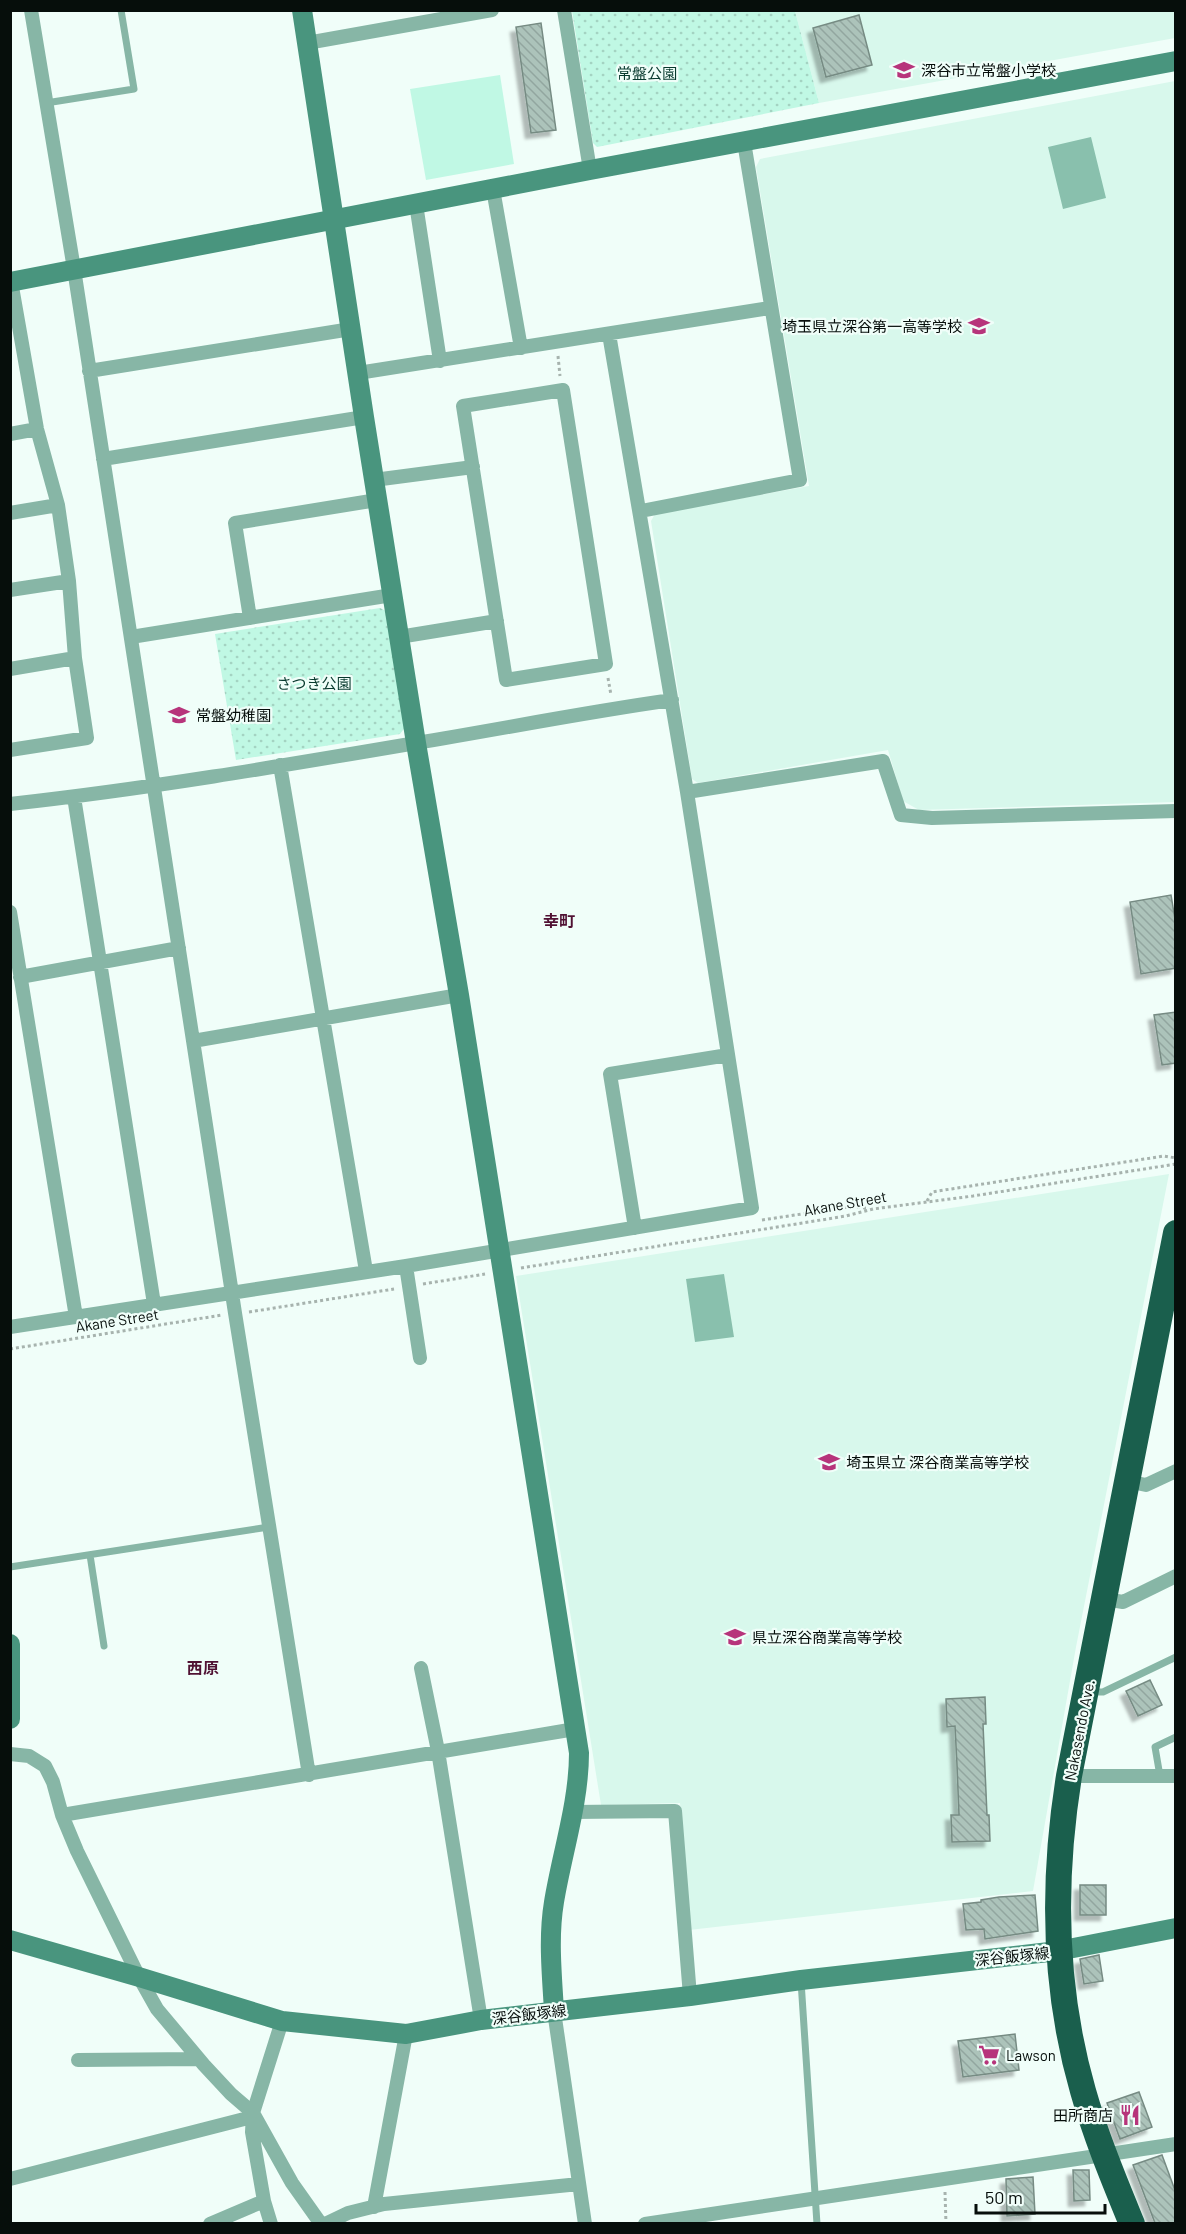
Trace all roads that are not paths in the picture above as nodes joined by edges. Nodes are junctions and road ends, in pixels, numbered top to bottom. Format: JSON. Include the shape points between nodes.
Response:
{"nodes":[{"id":1,"x":31,"y":10,"type":"edge"},
{"id":2,"x":121,"y":10,"type":"edge"},
{"id":3,"x":302,"y":10,"type":"edge"},
{"id":4,"x":492,"y":10,"type":"edge"},
{"id":5,"x":564,"y":10,"type":"edge"},
{"id":6,"x":307,"y":43,"type":"junction"},
{"id":7,"x":1176,"y":61,"type":"edge"},
{"id":8,"x":45,"y":104,"type":"junction"},
{"id":9,"x":744,"y":142,"type":"junction"},
{"id":10,"x":590,"y":170,"type":"junction"},
{"id":11,"x":493,"y":189,"type":"junction"},
{"id":12,"x":416,"y":204,"type":"junction"},
{"id":13,"x":333,"y":220,"type":"junction"},
{"id":14,"x":74,"y":269,"type":"junction"},
{"id":15,"x":11,"y":281,"type":"edge"},
{"id":16,"x":770,"y":308,"type":"junction"},
{"id":17,"x":351,"y":329,"type":"junction"},
{"id":18,"x":609,"y":334,"type":"junction"},
{"id":19,"x":521,"y":348,"type":"junction"},
{"id":20,"x":17,"y":352,"type":"edge"},
{"id":21,"x":440,"y":361,"type":"junction"},
{"id":22,"x":89,"y":371,"type":"junction"},
{"id":23,"x":358,"y":373,"type":"junction"},
{"id":24,"x":364,"y":417,"type":"junction"},
{"id":25,"x":37,"y":429,"type":"junction"},
{"id":26,"x":10,"y":434,"type":"edge"},
{"id":27,"x":103,"y":459,"type":"junction"},
{"id":28,"x":473,"y":466,"type":"junction"},
{"id":29,"x":374,"y":480,"type":"junction"},
{"id":30,"x":377,"y":500,"type":"junction"},
{"id":31,"x":58,"y":506,"type":"junction"},
{"id":32,"x":641,"y":511,"type":"junction"},
{"id":33,"x":10,"y":513,"type":"edge"},
{"id":34,"x":69,"y":580,"type":"junction"},
{"id":35,"x":10,"y":590,"type":"edge"},
{"id":36,"x":392,"y":595,"type":"junction"},
{"id":37,"x":250,"y":618,"type":"junction"},
{"id":38,"x":497,"y":621,"type":"junction"},
{"id":39,"x":131,"y":637,"type":"junction"},
{"id":40,"x":399,"y":637,"type":"junction"},
{"id":41,"x":75,"y":657,"type":"junction"},
{"id":42,"x":10,"y":669,"type":"edge"},
{"id":43,"x":672,"y":700,"type":"junction"},
{"id":44,"x":416,"y":743,"type":"junction"},
{"id":45,"x":10,"y":750,"type":"edge"},
{"id":46,"x":280,"y":765,"type":"junction"},
{"id":47,"x":154,"y":784,"type":"junction"},
{"id":48,"x":687,"y":792,"type":"junction"},
{"id":49,"x":74,"y":797,"type":"junction"},
{"id":50,"x":10,"y":804,"type":"edge"},
{"id":51,"x":1176,"y":811,"type":"edge"},
{"id":52,"x":10,"y":912,"type":"edge"},
{"id":53,"x":179,"y":948,"type":"junction"},
{"id":54,"x":100,"y":963,"type":"junction"},
{"id":55,"x":20,"y":977,"type":"junction"},
{"id":56,"x":459,"y":995,"type":"junction"},
{"id":57,"x":322,"y":1018,"type":"junction"},
{"id":58,"x":193,"y":1041,"type":"junction"},
{"id":59,"x":728,"y":1055,"type":"junction"},
{"id":60,"x":635,"y":1228,"type":"junction"},
{"id":61,"x":1176,"y":1233,"type":"edge"},
{"id":62,"x":499,"y":1250,"type":"junction"},
{"id":63,"x":406,"y":1266,"type":"junction"},
{"id":64,"x":366,"y":1271,"type":"junction"},
{"id":65,"x":231,"y":1292,"type":"junction"},
{"id":66,"x":154,"y":1304,"type":"junction"},
{"id":67,"x":76,"y":1317,"type":"junction"},
{"id":68,"x":10,"y":1327,"type":"edge"},
{"id":69,"x":420,"y":1358,"type":"dead end"},
{"id":70,"x":1176,"y":1471,"type":"edge"},
{"id":71,"x":1127,"y":1481,"type":"junction"},
{"id":72,"x":269,"y":1527,"type":"junction"},
{"id":73,"x":90,"y":1555,"type":"junction"},
{"id":74,"x":10,"y":1567,"type":"edge"},
{"id":75,"x":1176,"y":1576,"type":"edge"},
{"id":76,"x":1105,"y":1599,"type":"junction"},
{"id":77,"x":10,"y":1644,"type":"edge"},
{"id":78,"x":104,"y":1646,"type":"dead end"},
{"id":79,"x":1176,"y":1657,"type":"edge"},
{"id":80,"x":421,"y":1668,"type":"dead end"},
{"id":81,"x":1087,"y":1692,"type":"junction"},
{"id":82,"x":10,"y":1719,"type":"edge"},
{"id":83,"x":575,"y":1729,"type":"junction"},
{"id":84,"x":1176,"y":1737,"type":"edge"},
{"id":85,"x":438,"y":1751,"type":"junction"},
{"id":86,"x":10,"y":1754,"type":"edge"},
{"id":87,"x":309,"y":1774,"type":"junction"},
{"id":88,"x":1070,"y":1776,"type":"junction"},
{"id":89,"x":1160,"y":1776,"type":"junction"},
{"id":90,"x":1176,"y":1776,"type":"edge"},
{"id":91,"x":572,"y":1812,"type":"junction"},
{"id":92,"x":62,"y":1815,"type":"junction"},
{"id":93,"x":1176,"y":1928,"type":"edge"},
{"id":94,"x":10,"y":1940,"type":"edge"},
{"id":95,"x":1058,"y":1951,"type":"junction"},
{"id":96,"x":139,"y":1977,"type":"junction"},
{"id":97,"x":801,"y":1980,"type":"junction"},
{"id":98,"x":690,"y":1996,"type":"junction"},
{"id":99,"x":554,"y":2011,"type":"junction"},
{"id":100,"x":481,"y":2020,"type":"junction"},
{"id":101,"x":282,"y":2021,"type":"junction"},
{"id":102,"x":405,"y":2034,"type":"junction"},
{"id":103,"x":199,"y":2059,"type":"junction"},
{"id":104,"x":78,"y":2060,"type":"dead end"},
{"id":105,"x":253,"y":2115,"type":"junction"},
{"id":106,"x":1176,"y":2144,"type":"edge"},
{"id":107,"x":1104,"y":2155,"type":"junction"},
{"id":108,"x":10,"y":2179,"type":"edge"},
{"id":109,"x":579,"y":2184,"type":"junction"},
{"id":110,"x":816,"y":2198,"type":"junction"},
{"id":111,"x":264,"y":2201,"type":"junction"},
{"id":112,"x":374,"y":2206,"type":"junction"},
{"id":113,"x":210,"y":2223,"type":"edge"},
{"id":114,"x":271,"y":2223,"type":"edge"},
{"id":115,"x":323,"y":2223,"type":"edge"},
{"id":116,"x":585,"y":2223,"type":"edge"},
{"id":117,"x":645,"y":2223,"type":"edge"},
{"id":118,"x":818,"y":2223,"type":"edge"},
{"id":119,"x":1132,"y":2223,"type":"edge"}],
"edges":[{"from":1,"to":8,"type":"street"},
{"from":2,"to":8,"type":"lane","via":[[134,89]]},
{"from":3,"to":6,"type":"street"},
{"from":4,"to":6,"type":"street"},
{"from":5,"to":10,"type":"street"},
{"from":6,"to":13,"type":"street"},
{"from":7,"to":9,"type":"street"},
{"from":8,"to":14,"type":"street"},
{"from":9,"to":10,"type":"street"},
{"from":9,"to":16,"type":"street"},
{"from":10,"to":11,"type":"street"},
{"from":11,"to":12,"type":"street"},
{"from":11,"to":19,"type":"street"},
{"from":12,"to":13,"type":"street"},
{"from":12,"to":21,"type":"street"},
{"from":13,"to":14,"type":"street"},
{"from":13,"to":17,"type":"street"},
{"from":14,"to":15,"type":"street"},
{"from":14,"to":22,"type":"street"},
{"from":15,"to":20,"type":"street"},
{"from":16,"to":18,"type":"street"},
{"from":16,"to":32,"type":"street","via":[[800,480]]},
{"from":17,"to":22,"type":"street"},
{"from":17,"to":23,"type":"street"},
{"from":18,"to":19,"type":"street"},
{"from":18,"to":32,"type":"street"},
{"from":19,"to":21,"type":"street"},
{"from":20,"to":25,"type":"street"},
{"from":21,"to":23,"type":"street"},
{"from":22,"to":27,"type":"street"},
{"from":23,"to":24,"type":"street"},
{"from":24,"to":27,"type":"street"},
{"from":24,"to":29,"type":"street"},
{"from":25,"to":26,"type":"street"},
{"from":25,"to":31,"type":"street"},
{"from":27,"to":39,"type":"street"},
{"from":28,"to":29,"type":"street"},
{"from":28,"to":38,"type":"street"},
{"from":28,"to":38,"type":"street","via":[[463,406],[562,390],[606,664],[506,680]]},
{"from":29,"to":30,"type":"street"},
{"from":30,"to":36,"type":"street"},
{"from":30,"to":37,"type":"street","via":[[235,523]]},
{"from":31,"to":33,"type":"street"},
{"from":31,"to":34,"type":"street"},
{"from":32,"to":43,"type":"street"},
{"from":34,"to":35,"type":"street"},
{"from":34,"to":41,"type":"street"},
{"from":36,"to":37,"type":"street"},
{"from":36,"to":40,"type":"street"},
{"from":37,"to":39,"type":"street"},
{"from":38,"to":40,"type":"street"},
{"from":39,"to":47,"type":"street"},
{"from":40,"to":44,"type":"street"},
{"from":41,"to":42,"type":"street"},
{"from":41,"to":45,"type":"street","via":[[87,738]]},
{"from":43,"to":44,"type":"street"},
{"from":43,"to":48,"type":"street"},
{"from":44,"to":46,"type":"street"},
{"from":44,"to":56,"type":"street"},
{"from":46,"to":47,"type":"street"},
{"from":46,"to":57,"type":"street"},
{"from":47,"to":49,"type":"street"},
{"from":47,"to":53,"type":"street"},
{"from":48,"to":51,"type":"street","via":[[883,761],[901,815],[932,818]]},
{"from":48,"to":59,"type":"street"},
{"from":49,"to":50,"type":"street"},
{"from":49,"to":54,"type":"street"},
{"from":52,"to":55,"type":"street"},
{"from":53,"to":54,"type":"street"},
{"from":53,"to":58,"type":"street"},
{"from":54,"to":55,"type":"street"},
{"from":54,"to":66,"type":"street"},
{"from":55,"to":67,"type":"street"},
{"from":56,"to":57,"type":"street"},
{"from":56,"to":62,"type":"street"},
{"from":57,"to":58,"type":"street"},
{"from":57,"to":64,"type":"street"},
{"from":58,"to":65,"type":"street"},
{"from":59,"to":60,"type":"street","via":[[752,1208]]},
{"from":59,"to":60,"type":"street","via":[[610,1074]]},
{"from":60,"to":62,"type":"street"},
{"from":61,"to":71,"type":"highway","name":"Nakasendo Ave."},
{"from":62,"to":63,"type":"street"},
{"from":62,"to":83,"type":"street"},
{"from":63,"to":64,"type":"street"},
{"from":63,"to":69,"type":"street"},
{"from":64,"to":65,"type":"street"},
{"from":65,"to":66,"type":"street"},
{"from":65,"to":72,"type":"street"},
{"from":66,"to":67,"type":"street"},
{"from":67,"to":68,"type":"street"},
{"from":70,"to":71,"type":"street","via":[[1146,1485]]},
{"from":71,"to":76,"type":"highway","name":"Nakasendo Ave."},
{"from":72,"to":73,"type":"lane"},
{"from":72,"to":87,"type":"street"},
{"from":73,"to":74,"type":"lane"},
{"from":73,"to":78,"type":"lane"},
{"from":75,"to":76,"type":"street","via":[[1123,1602]]},
{"from":76,"to":81,"type":"highway","name":"Nakasendo Ave."},
{"from":77,"to":82,"type":"street"},
{"from":79,"to":81,"type":"lane","via":[[1103,1692]]},
{"from":80,"to":85,"type":"street"},
{"from":81,"to":88,"type":"highway","name":"Nakasendo Ave."},
{"from":83,"to":85,"type":"street"},
{"from":83,"to":91,"type":"street","via":[[579,1769]]},
{"from":84,"to":89,"type":"lane","via":[[1155,1747]]},
{"from":85,"to":87,"type":"street"},
{"from":85,"to":100,"type":"street"},
{"from":86,"to":92,"type":"street","via":[[29,1756],[45,1766]]},
{"from":87,"to":92,"type":"street"},
{"from":88,"to":89,"type":"street"},
{"from":88,"to":95,"type":"highway","name":"Nakasendo Ave.","via":[[1058,1862]]},
{"from":89,"to":90,"type":"street"},
{"from":91,"to":98,"type":"street","via":[[675,1811]]},
{"from":91,"to":99,"type":"street","via":[[550,1933]]},
{"from":92,"to":96,"type":"street"},
{"from":93,"to":95,"type":"street","name":"深谷飯塚線"},
{"from":94,"to":96,"type":"street","name":"深谷飯塚線"},
{"from":95,"to":97,"type":"street","name":"深谷飯塚線"},
{"from":95,"to":107,"type":"highway","name":"Nakasendo Ave.","via":[[1074,2056]]},
{"from":96,"to":101,"type":"street","name":"深谷飯塚線"},
{"from":96,"to":103,"type":"street","via":[[157,2009]]},
{"from":97,"to":98,"type":"street","name":"深谷飯塚線"},
{"from":97,"to":110,"type":"lane"},
{"from":98,"to":99,"type":"street","name":"深谷飯塚線"},
{"from":99,"to":100,"type":"street","name":"深谷飯塚線"},
{"from":99,"to":109,"type":"street"},
{"from":100,"to":102,"type":"street","name":"深谷飯塚線"},
{"from":101,"to":102,"type":"street","name":"深谷飯塚線"},
{"from":101,"to":105,"type":"street"},
{"from":102,"to":112,"type":"street"},
{"from":103,"to":104,"type":"street"},
{"from":103,"to":105,"type":"street"},
{"from":105,"to":108,"type":"street"},
{"from":105,"to":111,"type":"street","via":[[252,2132]]},
{"from":105,"to":115,"type":"street","via":[[292,2183]]},
{"from":106,"to":107,"type":"street"},
{"from":107,"to":110,"type":"street"},
{"from":107,"to":119,"type":"highway","name":"Nakasendo Ave."},
{"from":109,"to":112,"type":"street"},
{"from":109,"to":116,"type":"street"},
{"from":110,"to":117,"type":"street"},
{"from":110,"to":118,"type":"lane"},
{"from":111,"to":113,"type":"street"},
{"from":111,"to":114,"type":"street"},
{"from":112,"to":115,"type":"street"}]}
